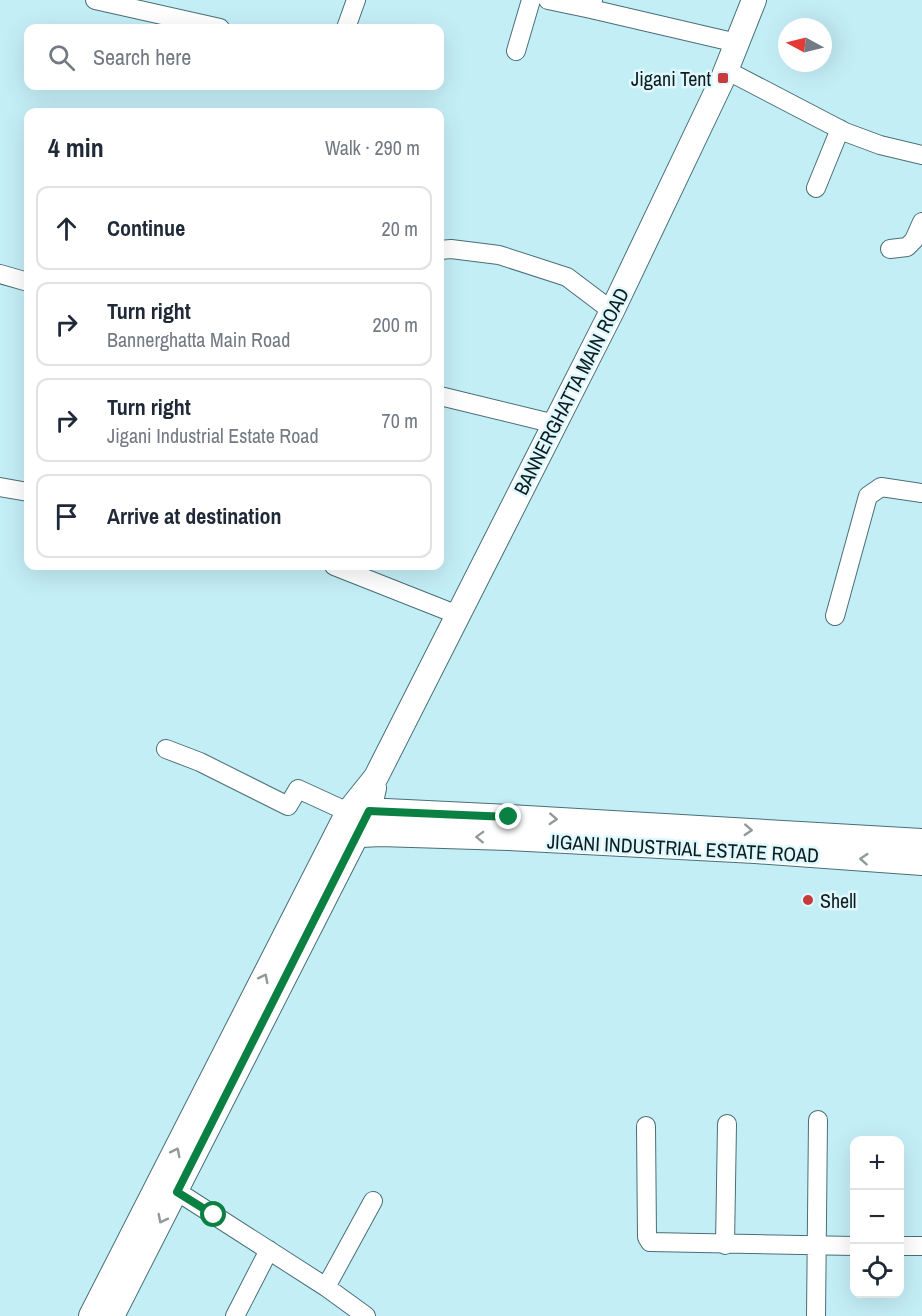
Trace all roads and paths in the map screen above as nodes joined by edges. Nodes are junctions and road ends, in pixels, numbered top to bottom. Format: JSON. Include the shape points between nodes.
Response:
{"nodes":[{"id":1,"x":95,"y":0,"type":"edge"},
{"id":2,"x":356,"y":0,"type":"edge"},
{"id":3,"x":531,"y":0,"type":"edge"},
{"id":4,"x":548,"y":0,"type":"edge"},
{"id":5,"x":754,"y":0,"type":"edge"},
{"id":6,"x":592,"y":5,"type":"edge"},
{"id":7,"x":202,"y":24,"type":"edge"},
{"id":8,"x":347,"y":24,"type":"edge"},
{"id":9,"x":737,"y":43,"type":"junction"},
{"id":10,"x":516,"y":51,"type":"dead end"},
{"id":11,"x":726,"y":70,"type":"junction"},
{"id":12,"x":840,"y":129,"type":"junction"},
{"id":13,"x":922,"y":155,"type":"edge"},
{"id":14,"x":816,"y":188,"type":"dead end"},
{"id":15,"x":922,"y":222,"type":"edge"},
{"id":16,"x":890,"y":249,"type":"dead end"},
{"id":17,"x":444,"y":250,"type":"edge"},
{"id":18,"x":0,"y":274,"type":"edge"},
{"id":19,"x":24,"y":281,"type":"edge"},
{"id":20,"x":612,"y":311,"type":"junction"},
{"id":21,"x":444,"y":397,"type":"edge"},
{"id":22,"x":555,"y":424,"type":"junction"},
{"id":23,"x":0,"y":487,"type":"edge"},
{"id":24,"x":24,"y":491,"type":"edge"},
{"id":25,"x":922,"y":493,"type":"edge"},
{"id":26,"x":344,"y":570,"type":"edge"},
{"id":27,"x":458,"y":615,"type":"junction"},
{"id":28,"x":835,"y":616,"type":"dead end"},
{"id":29,"x":166,"y":748,"type":"dead end"},
{"id":30,"x":352,"y":824,"type":"junction"},
{"id":31,"x":922,"y":841,"type":"edge"},
{"id":32,"x":922,"y":862,"type":"edge"},
{"id":33,"x":818,"y":1120,"type":"dead end"},
{"id":34,"x":727,"y":1124,"type":"dead end"},
{"id":35,"x":646,"y":1126,"type":"dead end"},
{"id":36,"x":169,"y":1186,"type":"junction"},
{"id":37,"x":373,"y":1200,"type":"dead end"},
{"id":38,"x":725,"y":1245,"type":"junction"},
{"id":39,"x":817,"y":1245,"type":"junction"},
{"id":40,"x":850,"y":1246,"type":"edge"},
{"id":41,"x":904,"y":1246,"type":"edge"},
{"id":42,"x":922,"y":1246,"type":"edge"},
{"id":43,"x":269,"y":1250,"type":"junction"},
{"id":44,"x":326,"y":1287,"type":"junction"},
{"id":45,"x":91,"y":1316,"type":"edge"},
{"id":46,"x":112,"y":1316,"type":"edge"},
{"id":47,"x":235,"y":1316,"type":"edge"},
{"id":48,"x":366,"y":1316,"type":"edge"},
{"id":49,"x":816,"y":1316,"type":"edge"}],
"edges":[{"from":1,"to":7,"type":"street"},
{"from":2,"to":8,"type":"street"},
{"from":3,"to":10,"type":"street"},
{"from":4,"to":6,"type":"street"},
{"from":5,"to":9,"type":"main road","name":"BANNERGHATTA MAIN ROAD"},
{"from":6,"to":9,"type":"street"},
{"from":9,"to":11,"type":"main road","name":"BANNERGHATTA MAIN ROAD"},
{"from":11,"to":12,"type":"street"},
{"from":11,"to":20,"type":"main road","name":"BANNERGHATTA MAIN ROAD"},
{"from":12,"to":13,"type":"street","via":[[880,145]]},
{"from":12,"to":14,"type":"street"},
{"from":15,"to":16,"type":"street","via":[[907,248]]},
{"from":17,"to":20,"type":"street","via":[[499,255],[567,277]]},
{"from":18,"to":19,"type":"street"},
{"from":20,"to":22,"type":"main road","name":"BANNERGHATTA MAIN ROAD"},
{"from":21,"to":22,"type":"street"},
{"from":22,"to":27,"type":"main road","name":"BANNERGHATTA MAIN ROAD"},
{"from":23,"to":24,"type":"street"},
{"from":25,"to":28,"type":"street","via":[[881,487],[868,496]]},
{"from":26,"to":27,"type":"street"},
{"from":27,"to":30,"type":"main road","name":"BANNERGHATTA MAIN ROAD"},
{"from":29,"to":30,"type":"street","via":[[288,806],[298,789]]},
{"from":30,"to":31,"type":"main road","name":"JIGANI INDUSTRIAL ESTATE ROAD","one_way":true,"via":[[715,828]]},
{"from":32,"to":30,"type":"main road","name":"JIGANI INDUSTRIAL ESTATE ROAD","one_way":true,"via":[[508,838]]},
{"from":30,"to":36,"type":"main road","name":"BANNERGHATTA MAIN ROAD"},
{"from":33,"to":39,"type":"street"},
{"from":34,"to":38,"type":"street"},
{"from":35,"to":38,"type":"street","via":[[648,1240]]},
{"from":36,"to":43,"type":"street"},
{"from":36,"to":45,"type":"main road","name":"BANNERGHATTA MAIN ROAD"},
{"from":36,"to":46,"type":"main road","name":"BANNERGHATTA MAIN ROAD","one_way":true},
{"from":37,"to":44,"type":"street"},
{"from":38,"to":39,"type":"street"},
{"from":39,"to":40,"type":"street"},
{"from":39,"to":49,"type":"street"},
{"from":41,"to":42,"type":"street"},
{"from":43,"to":44,"type":"street"},
{"from":43,"to":47,"type":"street"},
{"from":44,"to":48,"type":"street"}]}
